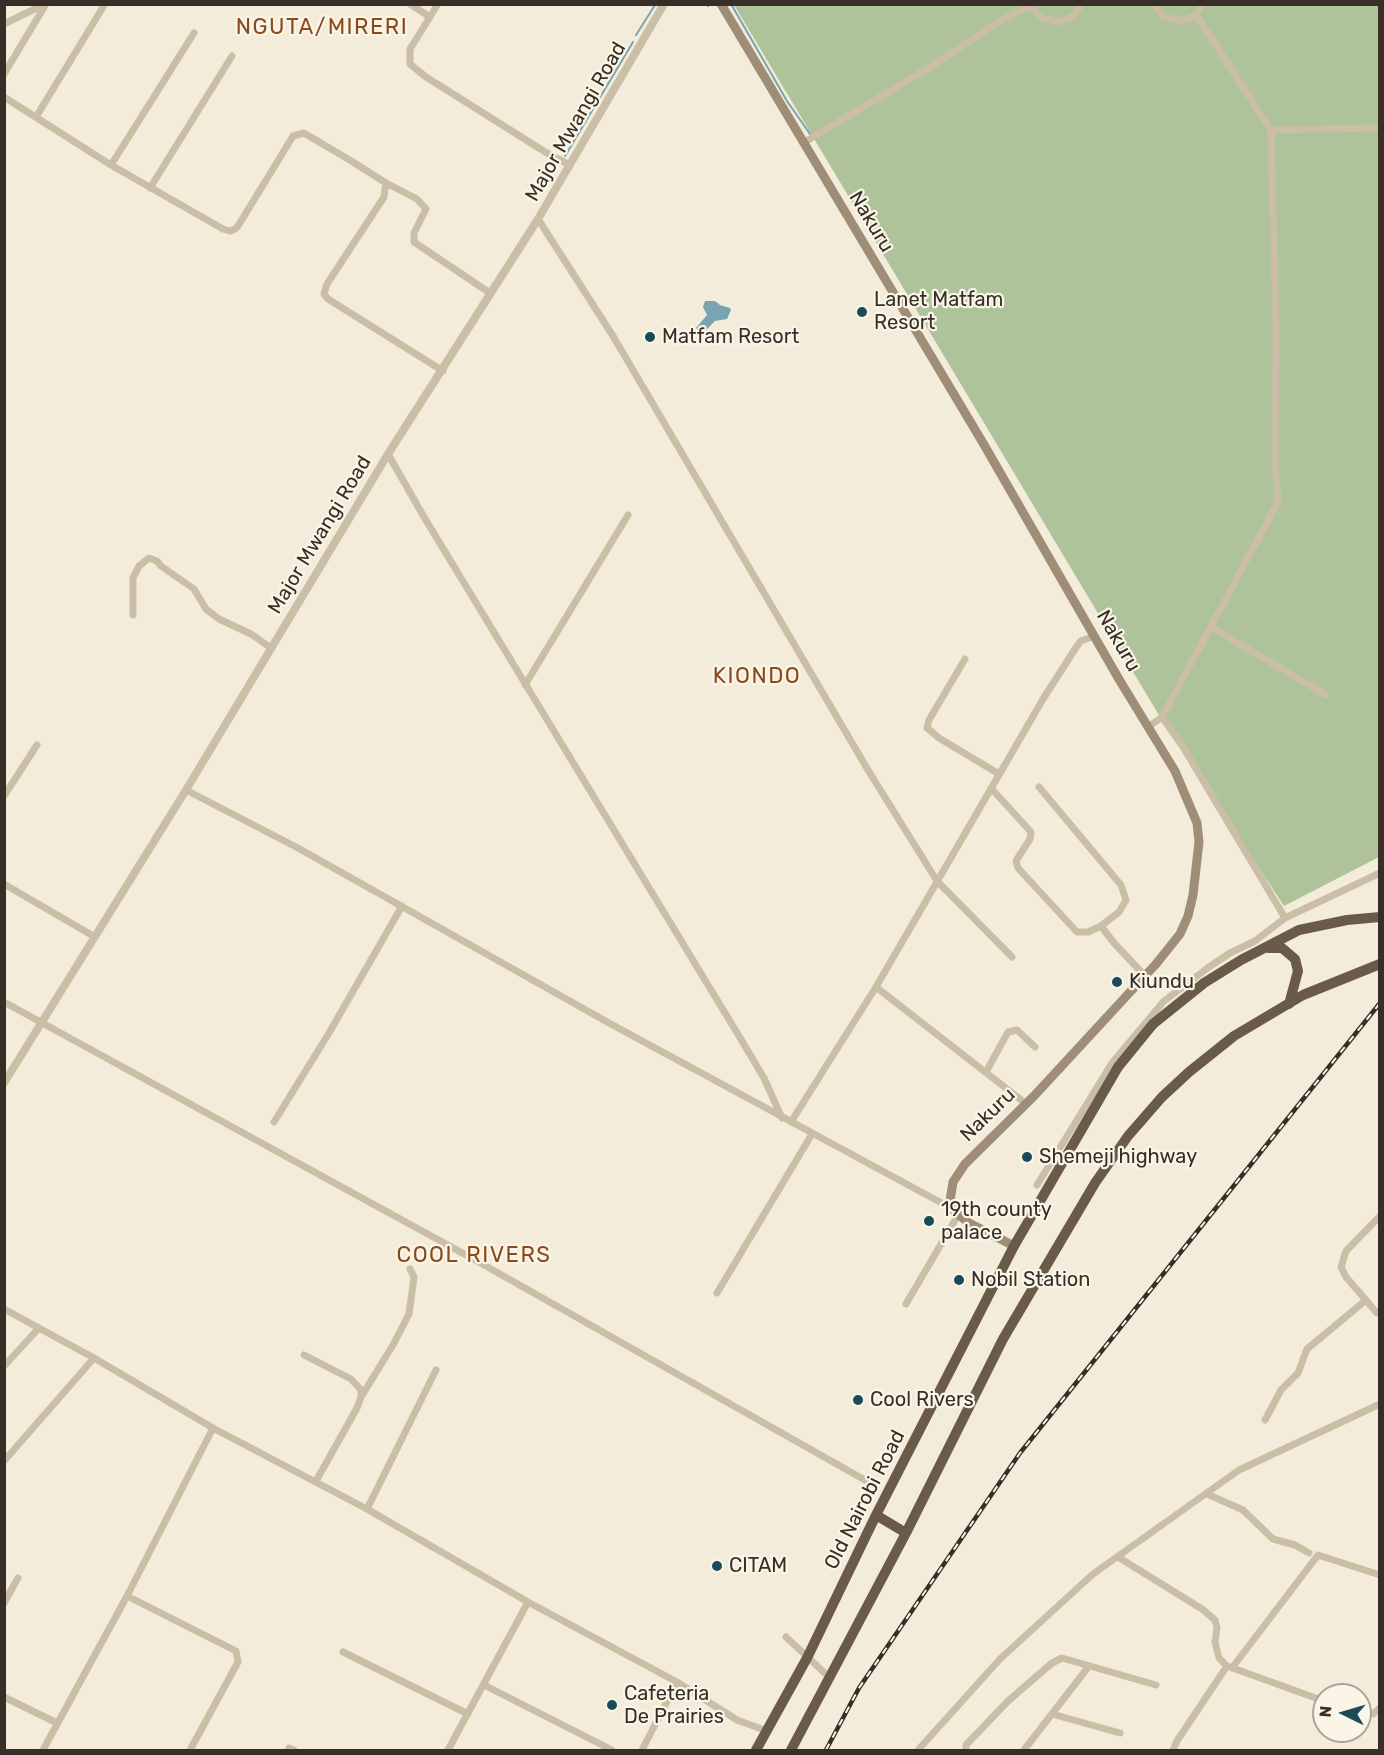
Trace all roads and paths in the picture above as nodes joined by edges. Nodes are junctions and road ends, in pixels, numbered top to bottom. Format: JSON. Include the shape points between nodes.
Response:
{"nodes":[{"id":1,"x":45,"y":4,"type":"edge"},
{"id":2,"x":105,"y":4,"type":"edge"},
{"id":3,"x":411,"y":4,"type":"edge"},
{"id":4,"x":438,"y":4,"type":"edge"},
{"id":5,"x":664,"y":4,"type":"edge"},
{"id":6,"x":721,"y":4,"type":"edge"},
{"id":7,"x":1081,"y":4,"type":"edge"},
{"id":8,"x":1154,"y":4,"type":"edge"},
{"id":9,"x":1203,"y":4,"type":"edge"},
{"id":10,"x":1032,"y":5,"type":"edge"},
{"id":11,"x":1196,"y":15,"type":"junction"},
{"id":12,"x":430,"y":17,"type":"junction"},
{"id":13,"x":4,"y":24,"type":"edge"},
{"id":14,"x":194,"y":33,"type":"dead end"},
{"id":15,"x":232,"y":56,"type":"dead end"},
{"id":16,"x":4,"y":74,"type":"edge"},
{"id":17,"x":4,"y":97,"type":"edge"},
{"id":18,"x":36,"y":117,"type":"junction"},
{"id":19,"x":1380,"y":128,"type":"edge"},
{"id":20,"x":1270,"y":130,"type":"junction"},
{"id":21,"x":802,"y":143,"type":"junction"},
{"id":22,"x":111,"y":165,"type":"junction"},
{"id":23,"x":570,"y":165,"type":"junction"},
{"id":24,"x":386,"y":183,"type":"junction"},
{"id":25,"x":150,"y":188,"type":"junction"},
{"id":26,"x":538,"y":219,"type":"junction"},
{"id":27,"x":490,"y":294,"type":"junction"},
{"id":28,"x":443,"y":371,"type":"junction"},
{"id":29,"x":388,"y":454,"type":"junction"},
{"id":30,"x":628,"y":515,"type":"dead end"},
{"id":31,"x":133,"y":615,"type":"dead end"},
{"id":32,"x":1211,"y":627,"type":"junction"},
{"id":33,"x":1094,"y":636,"type":"junction"},
{"id":34,"x":271,"y":648,"type":"junction"},
{"id":35,"x":965,"y":659,"type":"dead end"},
{"id":36,"x":525,"y":685,"type":"junction"},
{"id":37,"x":1326,"y":695,"type":"dead end"},
{"id":38,"x":1162,"y":717,"type":"junction"},
{"id":39,"x":1148,"y":727,"type":"junction"},
{"id":40,"x":37,"y":745,"type":"dead end"},
{"id":41,"x":999,"y":774,"type":"junction"},
{"id":42,"x":1039,"y":787,"type":"dead end"},
{"id":43,"x":991,"y":788,"type":"junction"},
{"id":44,"x":186,"y":790,"type":"junction"},
{"id":45,"x":4,"y":796,"type":"edge"},
{"id":46,"x":1380,"y":873,"type":"edge"},
{"id":47,"x":937,"y":881,"type":"junction"},
{"id":48,"x":4,"y":884,"type":"edge"},
{"id":49,"x":402,"y":906,"type":"junction"},
{"id":50,"x":1380,"y":916,"type":"edge"},
{"id":51,"x":1285,"y":918,"type":"junction"},
{"id":52,"x":1101,"y":926,"type":"junction"},
{"id":53,"x":95,"y":937,"type":"junction"},
{"id":54,"x":1265,"y":948,"type":"junction"},
{"id":55,"x":1012,"y":957,"type":"dead end"},
{"id":56,"x":1380,"y":964,"type":"edge"},
{"id":57,"x":1145,"y":976,"type":"junction"},
{"id":58,"x":876,"y":987,"type":"junction"},
{"id":59,"x":4,"y":1002,"type":"edge"},
{"id":60,"x":1289,"y":1004,"type":"junction"},
{"id":61,"x":42,"y":1023,"type":"junction"},
{"id":62,"x":1035,"y":1047,"type":"dead end"},
{"id":63,"x":986,"y":1072,"type":"junction"},
{"id":64,"x":4,"y":1083,"type":"edge"},
{"id":65,"x":1025,"y":1103,"type":"junction"},
{"id":66,"x":782,"y":1118,"type":"junction"},
{"id":67,"x":274,"y":1122,"type":"dead end"},
{"id":68,"x":791,"y":1122,"type":"junction"},
{"id":69,"x":812,"y":1134,"type":"junction"},
{"id":70,"x":1037,"y":1185,"type":"dead end"},
{"id":71,"x":949,"y":1207,"type":"junction"},
{"id":72,"x":958,"y":1215,"type":"junction"},
{"id":73,"x":1380,"y":1216,"type":"edge"},
{"id":74,"x":1014,"y":1246,"type":"junction"},
{"id":75,"x":410,"y":1269,"type":"dead end"},
{"id":76,"x":717,"y":1293,"type":"dead end"},
{"id":77,"x":1366,"y":1300,"type":"junction"},
{"id":78,"x":906,"y":1304,"type":"dead end"},
{"id":79,"x":4,"y":1309,"type":"edge"},
{"id":80,"x":1380,"y":1313,"type":"edge"},
{"id":81,"x":39,"y":1328,"type":"junction"},
{"id":82,"x":304,"y":1355,"type":"dead end"},
{"id":83,"x":94,"y":1358,"type":"junction"},
{"id":84,"x":4,"y":1366,"type":"edge"},
{"id":85,"x":436,"y":1370,"type":"dead end"},
{"id":86,"x":361,"y":1397,"type":"junction"},
{"id":87,"x":1380,"y":1404,"type":"edge"},
{"id":88,"x":1265,"y":1420,"type":"dead end"},
{"id":89,"x":213,"y":1428,"type":"junction"},
{"id":90,"x":4,"y":1461,"type":"edge"},
{"id":91,"x":316,"y":1481,"type":"junction"},
{"id":92,"x":872,"y":1484,"type":"dead end"},
{"id":93,"x":1207,"y":1494,"type":"junction"},
{"id":94,"x":367,"y":1509,"type":"junction"},
{"id":95,"x":876,"y":1515,"type":"junction"},
{"id":96,"x":906,"y":1533,"type":"junction"},
{"id":97,"x":1309,"y":1553,"type":"dead end"},
{"id":98,"x":1118,"y":1557,"type":"junction"},
{"id":99,"x":1380,"y":1575,"type":"edge"},
{"id":100,"x":18,"y":1578,"type":"dead end"},
{"id":101,"x":127,"y":1596,"type":"junction"},
{"id":102,"x":528,"y":1602,"type":"junction"},
{"id":103,"x":4,"y":1603,"type":"edge"},
{"id":104,"x":786,"y":1637,"type":"dead end"},
{"id":105,"x":343,"y":1652,"type":"dead end"},
{"id":106,"x":807,"y":1658,"type":"junction"},
{"id":107,"x":1089,"y":1666,"type":"junction"},
{"id":108,"x":1229,"y":1667,"type":"junction"},
{"id":109,"x":830,"y":1678,"type":"junction"},
{"id":110,"x":677,"y":1682,"type":"junction"},
{"id":111,"x":484,"y":1685,"type":"junction"},
{"id":112,"x":1156,"y":1686,"type":"dead end"},
{"id":113,"x":4,"y":1697,"type":"edge"},
{"id":114,"x":1312,"y":1697,"type":"edge"},
{"id":115,"x":1052,"y":1713,"type":"junction"},
{"id":116,"x":468,"y":1714,"type":"junction"},
{"id":117,"x":57,"y":1724,"type":"junction"},
{"id":118,"x":767,"y":1731,"type":"junction"},
{"id":119,"x":1120,"y":1733,"type":"dead end"},
{"id":120,"x":43,"y":1750,"type":"edge"},
{"id":121,"x":190,"y":1750,"type":"edge"},
{"id":122,"x":448,"y":1750,"type":"edge"},
{"id":123,"x":612,"y":1750,"type":"edge"},
{"id":124,"x":642,"y":1750,"type":"edge"},
{"id":125,"x":756,"y":1750,"type":"edge"},
{"id":126,"x":791,"y":1750,"type":"edge"},
{"id":127,"x":918,"y":1750,"type":"edge"},
{"id":128,"x":966,"y":1750,"type":"edge"},
{"id":129,"x":1024,"y":1750,"type":"edge"},
{"id":130,"x":1173,"y":1750,"type":"edge"}],
"edges":[{"from":1,"to":13,"type":"street"},
{"from":1,"to":16,"type":"street"},
{"from":2,"to":18,"type":"street"},
{"from":3,"to":12,"type":"street"},
{"from":4,"to":12,"type":"street"},
{"from":5,"to":23,"type":"street","name":"Major Mwangi Road"},
{"from":6,"to":21,"type":"main road","name":"Nakuru"},
{"from":7,"to":10,"type":"street","via":[[1074,15],[1059,22],[1043,18]]},
{"from":8,"to":11,"type":"street","via":[[1164,18],[1172,21]]},
{"from":9,"to":11,"type":"street"},
{"from":10,"to":21,"type":"street"},
{"from":11,"to":20,"type":"street"},
{"from":12,"to":23,"type":"street","via":[[410,49],[410,64]]},
{"from":14,"to":22,"type":"street"},
{"from":15,"to":25,"type":"street"},
{"from":17,"to":18,"type":"street"},
{"from":18,"to":22,"type":"street"},
{"from":19,"to":20,"type":"street"},
{"from":20,"to":32,"type":"street","via":[[1278,502]]},
{"from":21,"to":33,"type":"main road","name":"Nakuru"},
{"from":22,"to":25,"type":"street"},
{"from":23,"to":26,"type":"street","name":"Major Mwangi Road"},
{"from":24,"to":25,"type":"street","via":[[304,133],[293,136],[235,229],[223,229]]},
{"from":24,"to":27,"type":"street","via":[[417,199],[426,209],[414,233],[414,242]]},
{"from":24,"to":28,"type":"street","via":[[384,197],[324,294]]},
{"from":26,"to":27,"type":"street","name":"Major Mwangi Road"},
{"from":26,"to":47,"type":"street","via":[[613,336]]},
{"from":27,"to":28,"type":"street","name":"Major Mwangi Road"},
{"from":28,"to":29,"type":"street","name":"Major Mwangi Road"},
{"from":29,"to":34,"type":"street","name":"Major Mwangi Road"},
{"from":29,"to":36,"type":"street"},
{"from":30,"to":36,"type":"street"},
{"from":31,"to":34,"type":"street","via":[[133,578],[149,558],[194,589],[206,609],[219,619]]},
{"from":32,"to":37,"type":"street"},
{"from":32,"to":38,"type":"street"},
{"from":33,"to":39,"type":"main road","name":"Nakuru"},
{"from":33,"to":41,"type":"street","via":[[1077,646]]},
{"from":34,"to":44,"type":"street","name":"Major Mwangi Road"},
{"from":35,"to":41,"type":"street","via":[[927,728]]},
{"from":36,"to":66,"type":"street","via":[[759,1070]]},
{"from":38,"to":39,"type":"street"},
{"from":38,"to":51,"type":"street"},
{"from":39,"to":57,"type":"main road","name":"Nakuru","via":[[1189,801],[1199,842],[1188,916],[1180,934]]},
{"from":40,"to":45,"type":"street"},
{"from":41,"to":43,"type":"street"},
{"from":42,"to":52,"type":"street","via":[[1121,885],[1126,900],[1119,912]]},
{"from":43,"to":47,"type":"street"},
{"from":43,"to":52,"type":"street","via":[[1031,832],[1016,861],[1018,868],[1077,932]]},
{"from":44,"to":49,"type":"street"},
{"from":44,"to":53,"type":"street","name":"Major Mwangi Road"},
{"from":46,"to":51,"type":"street"},
{"from":47,"to":55,"type":"street"},
{"from":47,"to":58,"type":"street"},
{"from":48,"to":53,"type":"street"},
{"from":49,"to":66,"type":"street"},
{"from":49,"to":67,"type":"street"},
{"from":50,"to":54,"type":"highway","name":"Old Nairobi Road","via":[[1299,930]]},
{"from":51,"to":70,"type":"street","via":[[1164,1000],[1112,1063]]},
{"from":52,"to":57,"type":"street"},
{"from":53,"to":61,"type":"street","name":"Major Mwangi Road"},
{"from":54,"to":60,"type":"highway","via":[[1282,948],[1295,959],[1298,971]]},
{"from":54,"to":74,"type":"highway","name":"Old Nairobi Road","via":[[1204,983],[1137,1042],[1118,1067]]},
{"from":56,"to":60,"type":"highway"},
{"from":57,"to":65,"type":"main road","name":"Nakuru"},
{"from":58,"to":63,"type":"street"},
{"from":58,"to":68,"type":"street"},
{"from":59,"to":61,"type":"street"},
{"from":60,"to":96,"type":"highway","via":[[1234,1036],[1189,1072],[1145,1116],[1112,1158],[1003,1339]]},
{"from":61,"to":64,"type":"street","name":"Major Mwangi Road"},
{"from":61,"to":92,"type":"street","via":[[447,1244]]},
{"from":62,"to":63,"type":"street","via":[[1017,1030],[1008,1032]]},
{"from":63,"to":65,"type":"street"},
{"from":65,"to":71,"type":"main road","name":"Nakuru","via":[[965,1164],[953,1182]]},
{"from":66,"to":68,"type":"street"},
{"from":68,"to":69,"type":"street"},
{"from":69,"to":71,"type":"street"},
{"from":69,"to":76,"type":"street"},
{"from":71,"to":72,"type":"main road"},
{"from":72,"to":74,"type":"main road"},
{"from":72,"to":78,"type":"street"},
{"from":73,"to":77,"type":"street","via":[[1346,1251],[1341,1267]]},
{"from":74,"to":95,"type":"highway","name":"Old Nairobi Road"},
{"from":75,"to":86,"type":"street","via":[[414,1277],[409,1314]]},
{"from":77,"to":80,"type":"street"},
{"from":77,"to":88,"type":"street","via":[[1307,1349],[1298,1373],[1281,1390]]},
{"from":79,"to":81,"type":"street"},
{"from":81,"to":83,"type":"street"},
{"from":81,"to":84,"type":"street"},
{"from":82,"to":86,"type":"street","via":[[351,1379],[361,1390]]},
{"from":83,"to":89,"type":"street"},
{"from":83,"to":90,"type":"street"},
{"from":85,"to":94,"type":"street"},
{"from":86,"to":91,"type":"street"},
{"from":87,"to":93,"type":"street","via":[[1239,1470]]},
{"from":89,"to":91,"type":"street"},
{"from":89,"to":101,"type":"street"},
{"from":91,"to":94,"type":"street"},
{"from":93,"to":97,"type":"street","via":[[1243,1510],[1273,1539]]},
{"from":93,"to":98,"type":"street"},
{"from":94,"to":102,"type":"street"},
{"from":95,"to":96,"type":"highway"},
{"from":95,"to":106,"type":"highway","name":"Old Nairobi Road"},
{"from":96,"to":109,"type":"highway"},
{"from":98,"to":108,"type":"street","via":[[1215,1620],[1217,1652]]},
{"from":98,"to":127,"type":"street","via":[[1093,1574],[1000,1659]]},
{"from":99,"to":108,"type":"street","via":[[1318,1555]]},
{"from":100,"to":103,"type":"street"},
{"from":101,"to":117,"type":"street"},
{"from":101,"to":121,"type":"street","via":[[236,1651],[238,1662]]},
{"from":102,"to":110,"type":"street"},
{"from":102,"to":111,"type":"street"},
{"from":104,"to":106,"type":"street"},
{"from":105,"to":116,"type":"street"},
{"from":106,"to":109,"type":"street"},
{"from":106,"to":118,"type":"highway","name":"Old Nairobi Road"},
{"from":107,"to":112,"type":"street"},
{"from":107,"to":115,"type":"street"},
{"from":107,"to":128,"type":"street","via":[[1062,1658],[1052,1662],[1007,1702],[966,1745]]},
{"from":108,"to":114,"type":"street"},
{"from":108,"to":130,"type":"street"},
{"from":109,"to":126,"type":"highway"},
{"from":110,"to":118,"type":"street","via":[[737,1720]]},
{"from":110,"to":124,"type":"street"},
{"from":111,"to":116,"type":"street"},
{"from":111,"to":123,"type":"street"},
{"from":113,"to":117,"type":"street"},
{"from":115,"to":119,"type":"street"},
{"from":115,"to":129,"type":"street"},
{"from":116,"to":122,"type":"street"},
{"from":117,"to":120,"type":"street"},
{"from":118,"to":125,"type":"highway","name":"Old Nairobi Road"}]}
